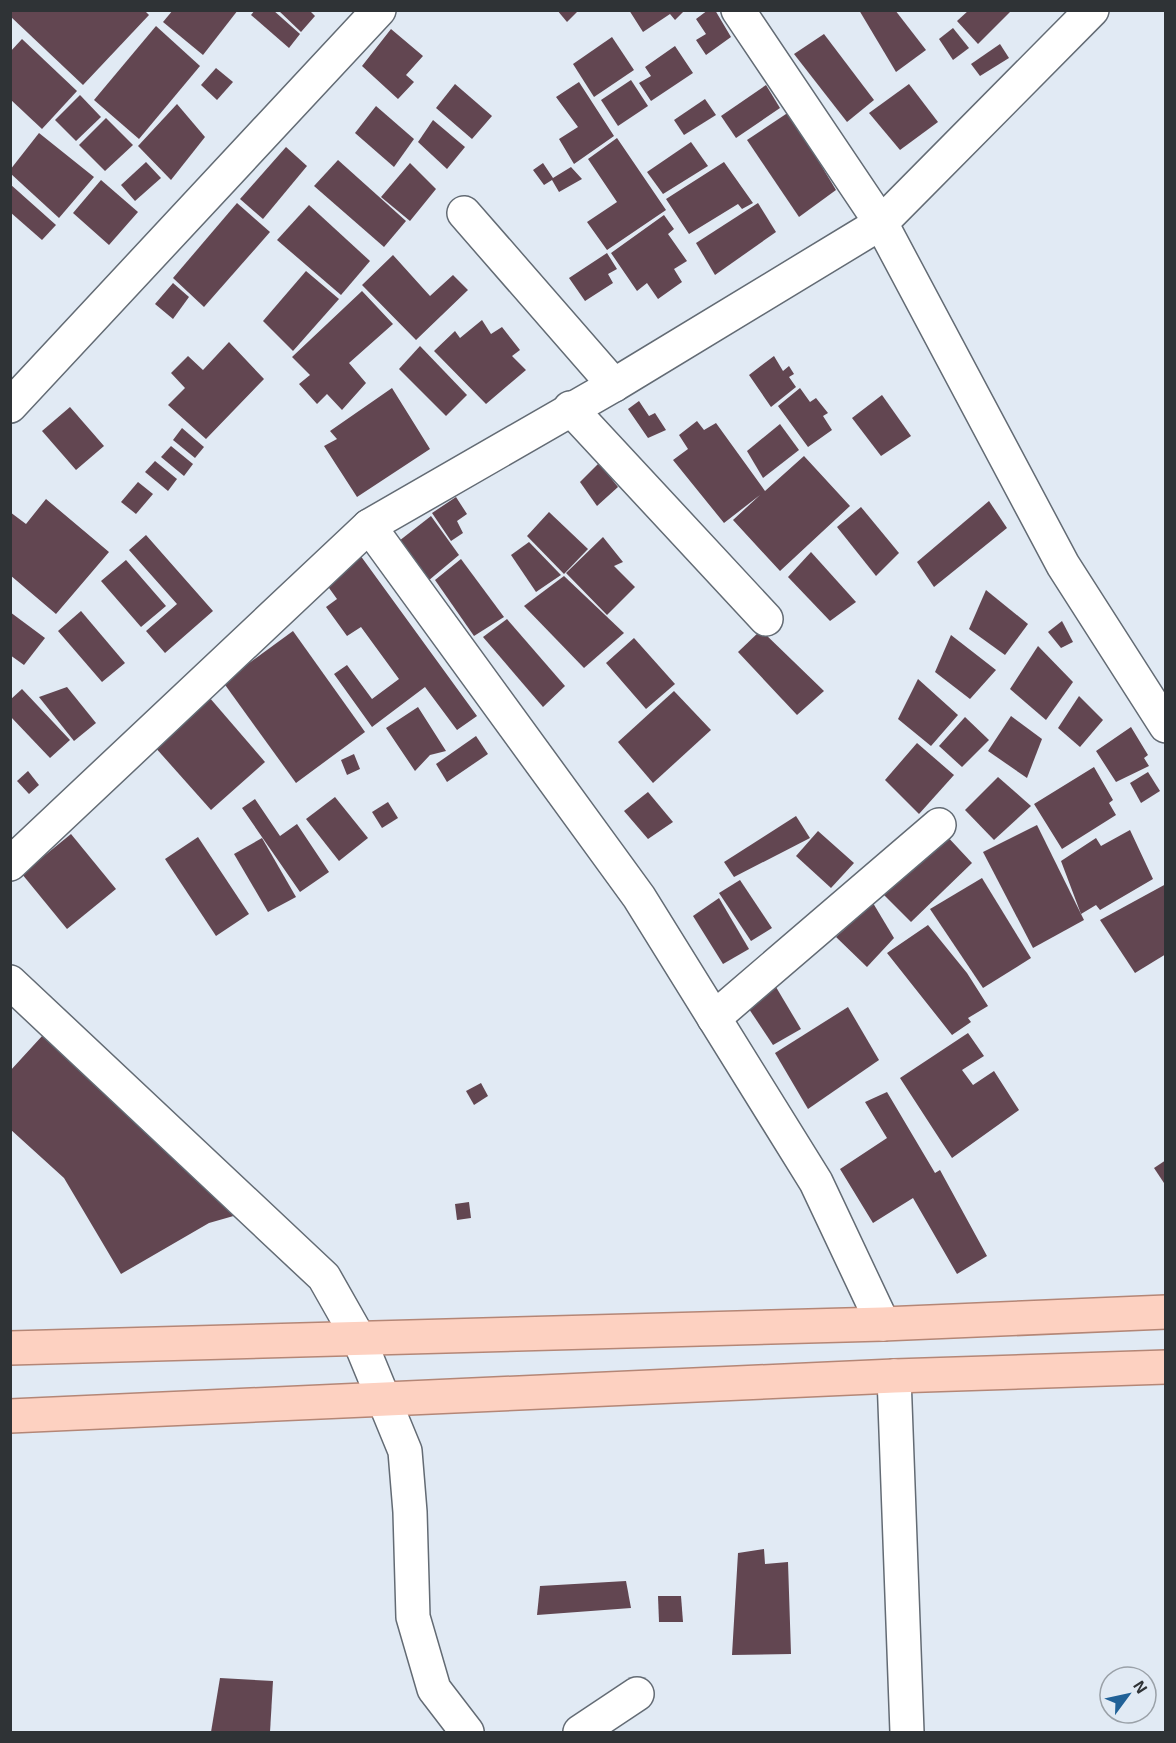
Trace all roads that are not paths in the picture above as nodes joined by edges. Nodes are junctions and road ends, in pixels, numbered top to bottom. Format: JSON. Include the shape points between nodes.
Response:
{"nodes":[{"id":1,"x":379,"y":10,"type":"edge"},
{"id":2,"x":738,"y":10,"type":"edge"},
{"id":3,"x":1092,"y":10,"type":"edge"},
{"id":4,"x":464,"y":213,"type":"dead end"},
{"id":5,"x":881,"y":223,"type":"junction"},
{"id":6,"x":614,"y":385,"type":"junction"},
{"id":7,"x":10,"y":406,"type":"edge"},
{"id":8,"x":570,"y":408,"type":"junction"},
{"id":9,"x":369,"y":526,"type":"junction"},
{"id":10,"x":766,"y":619,"type":"dead end"},
{"id":11,"x":1166,"y":726,"type":"edge"},
{"id":12,"x":939,"y":825,"type":"dead end"},
{"id":13,"x":10,"y":864,"type":"edge"},
{"id":14,"x":10,"y":982,"type":"edge"},
{"id":15,"x":714,"y":1018,"type":"junction"},
{"id":16,"x":1166,"y":1312,"type":"edge"},
{"id":17,"x":883,"y":1324,"type":"junction"},
{"id":18,"x":358,"y":1337,"type":"junction"},
{"id":19,"x":10,"y":1348,"type":"edge"},
{"id":20,"x":1166,"y":1367,"type":"edge"},
{"id":21,"x":894,"y":1376,"type":"junction"},
{"id":22,"x":384,"y":1398,"type":"junction"},
{"id":23,"x":10,"y":1416,"type":"edge"},
{"id":24,"x":638,"y":1694,"type":"dead end"},
{"id":25,"x":467,"y":1732,"type":"edge"},
{"id":26,"x":580,"y":1732,"type":"edge"},
{"id":27,"x":907,"y":1732,"type":"edge"}],
"edges":[{"from":1,"to":7,"type":"street"},
{"from":2,"to":5,"type":"street"},
{"from":3,"to":5,"type":"street"},
{"from":4,"to":6,"type":"street"},
{"from":5,"to":6,"type":"street"},
{"from":5,"to":11,"type":"street","via":[[1063,565]]},
{"from":6,"to":8,"type":"street"},
{"from":8,"to":9,"type":"street"},
{"from":8,"to":10,"type":"street"},
{"from":9,"to":13,"type":"street"},
{"from":9,"to":15,"type":"street","via":[[639,897]]},
{"from":12,"to":15,"type":"street"},
{"from":14,"to":18,"type":"street","via":[[324,1277]]},
{"from":15,"to":17,"type":"street","via":[[816,1182]]},
{"from":16,"to":17,"type":"main road"},
{"from":17,"to":18,"type":"main road"},
{"from":18,"to":19,"type":"main road"},
{"from":18,"to":22,"type":"street"},
{"from":20,"to":21,"type":"main road"},
{"from":21,"to":22,"type":"main road"},
{"from":21,"to":27,"type":"street"},
{"from":22,"to":23,"type":"main road"},
{"from":22,"to":25,"type":"street","via":[[405,1451],[411,1512],[413,1617],[434,1689]]},
{"from":24,"to":26,"type":"street"}]}
